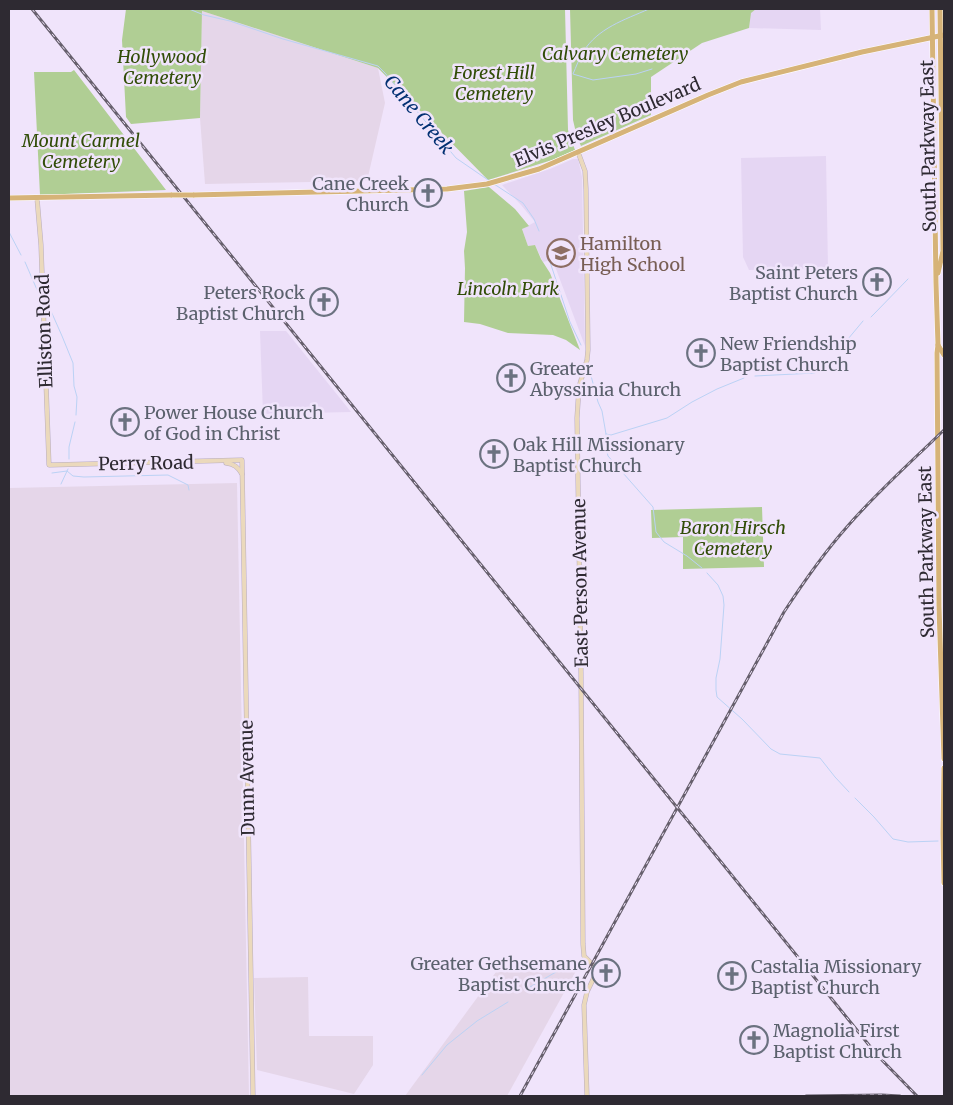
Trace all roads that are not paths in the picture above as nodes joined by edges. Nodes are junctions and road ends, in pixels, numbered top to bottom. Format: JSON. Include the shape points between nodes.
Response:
{"nodes":[{"id":1,"x":932,"y":9,"type":"edge"},
{"id":2,"x":940,"y":9,"type":"edge"},
{"id":3,"x":942,"y":35,"type":"edge"},
{"id":4,"x":933,"y":37,"type":"junction"},
{"id":5,"x":578,"y":152,"type":"junction"},
{"id":6,"x":9,"y":198,"type":"edge"},
{"id":7,"x":37,"y":198,"type":"junction"},
{"id":8,"x":936,"y":283,"type":"junction"},
{"id":9,"x":938,"y":345,"type":"junction"},
{"id":10,"x":944,"y":356,"type":"edge"},
{"id":11,"x":242,"y":460,"type":"joint"},
{"id":12,"x":216,"y":462,"type":"junction"},
{"id":13,"x":49,"y":465,"type":"joint"},
{"id":14,"x":242,"y":476,"type":"junction"},
{"id":15,"x":944,"y":759,"type":"edge"},
{"id":16,"x":944,"y":768,"type":"edge"},
{"id":17,"x":944,"y":883,"type":"edge"},
{"id":18,"x":253,"y":1096,"type":"edge"},
{"id":19,"x":587,"y":1096,"type":"edge"}],
"edges":[{"from":1,"to":4,"type":"main road","name":"South Parkway East"},
{"from":2,"to":3,"type":"main road","name":"South Parkway East"},
{"from":3,"to":4,"type":"main road","name":"Elvis Presley Boulevard"},
{"from":3,"to":8,"type":"main road","name":"South Parkway East","via":[[943,253]]},
{"from":4,"to":5,"type":"main road","name":"Elvis Presley Boulevard","via":[[741,82]]},
{"from":4,"to":8,"type":"main road","name":"South Parkway East"},
{"from":5,"to":7,"type":"main road","name":"Elvis Presley Boulevard","bridge":true,"via":[[539,169],[487,184],[447,189]]},
{"from":5,"to":19,"type":"main road","name":"East Person Avenue","via":[[585,171],[586,189],[588,350],[577,418],[583,944],[584,956],[599,967],[584,1005]]},
{"from":6,"to":7,"type":"main road","name":"Elvis Presley Boulevard"},
{"from":7,"to":13,"type":"main road","name":"Elliston Road"},
{"from":8,"to":9,"type":"main road","name":"South Parkway East"},
{"from":9,"to":10,"type":"main road","name":"South Parkway East"},
{"from":9,"to":15,"type":"main road","name":"South Parkway East","via":[[939,607]]},
{"from":11,"to":12,"type":"main road","name":"Perry Road"},
{"from":11,"to":14,"type":"main road","name":"Dunn Avenue"},
{"from":12,"to":13,"type":"main road","name":"Perry Road"},
{"from":12,"to":14,"type":"main road","via":[[232,464]]},
{"from":14,"to":18,"type":"main road","name":"Dunn Avenue"},
{"from":16,"to":17,"type":"main road"}]}
